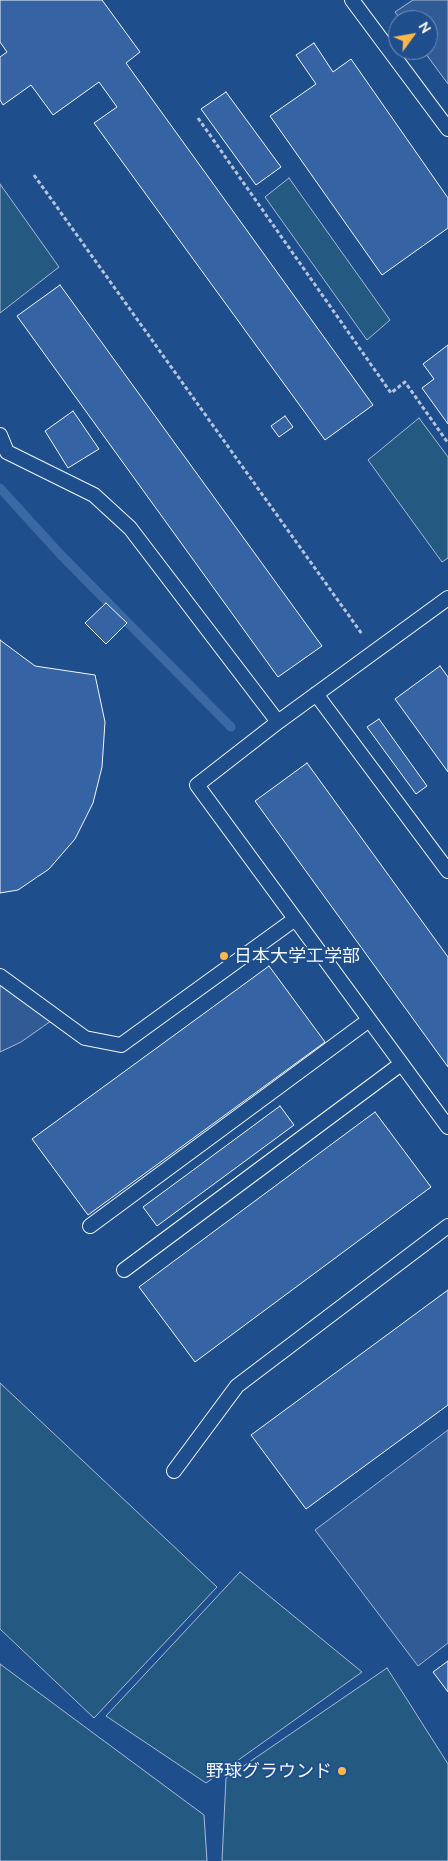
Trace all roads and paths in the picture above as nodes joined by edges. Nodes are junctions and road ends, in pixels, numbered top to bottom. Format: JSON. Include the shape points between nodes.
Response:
{"nodes":[{"id":1,"x":352,"y":0,"type":"edge"},
{"id":2,"x":198,"y":118,"type":"dead end"},
{"id":3,"x":448,"y":129,"type":"edge"},
{"id":4,"x":34,"y":175,"type":"dead end"},
{"id":5,"x":0,"y":434,"type":"edge"},
{"id":6,"x":448,"y":443,"type":"edge"},
{"id":7,"x":448,"y":598,"type":"edge"},
{"id":8,"x":374,"y":652,"type":"junction"},
{"id":9,"x":316,"y":694,"type":"junction"},
{"id":10,"x":278,"y":722,"type":"junction"},
{"id":11,"x":448,"y":871,"type":"edge"},
{"id":12,"x":295,"y":919,"type":"junction"},
{"id":13,"x":0,"y":976,"type":"edge"},
{"id":14,"x":369,"y":1020,"type":"junction"},
{"id":15,"x":401,"y":1064,"type":"junction"},
{"id":16,"x":448,"y":1127,"type":"edge"},
{"id":17,"x":90,"y":1226,"type":"dead end"},
{"id":18,"x":448,"y":1226,"type":"edge"},
{"id":19,"x":124,"y":1270,"type":"dead end"},
{"id":20,"x":174,"y":1471,"type":"dead end"}],
"edges":[{"from":1,"to":3,"type":"lane"},
{"from":2,"to":6,"type":"path","via":[[391,393],[405,382]]},
{"from":4,"to":8,"type":"path"},
{"from":5,"to":10,"type":"lane","via":[[7,452],[94,496],[130,528]]},
{"from":7,"to":8,"type":"lane"},
{"from":8,"to":9,"type":"lane"},
{"from":9,"to":10,"type":"lane"},
{"from":9,"to":11,"type":"lane"},
{"from":10,"to":12,"type":"lane","via":[[197,785]]},
{"from":12,"to":13,"type":"lane","via":[[121,1045],[85,1038]]},
{"from":12,"to":14,"type":"lane"},
{"from":14,"to":15,"type":"lane"},
{"from":14,"to":17,"type":"lane"},
{"from":15,"to":16,"type":"lane"},
{"from":15,"to":19,"type":"lane"},
{"from":18,"to":20,"type":"lane","via":[[237,1386]]}]}
